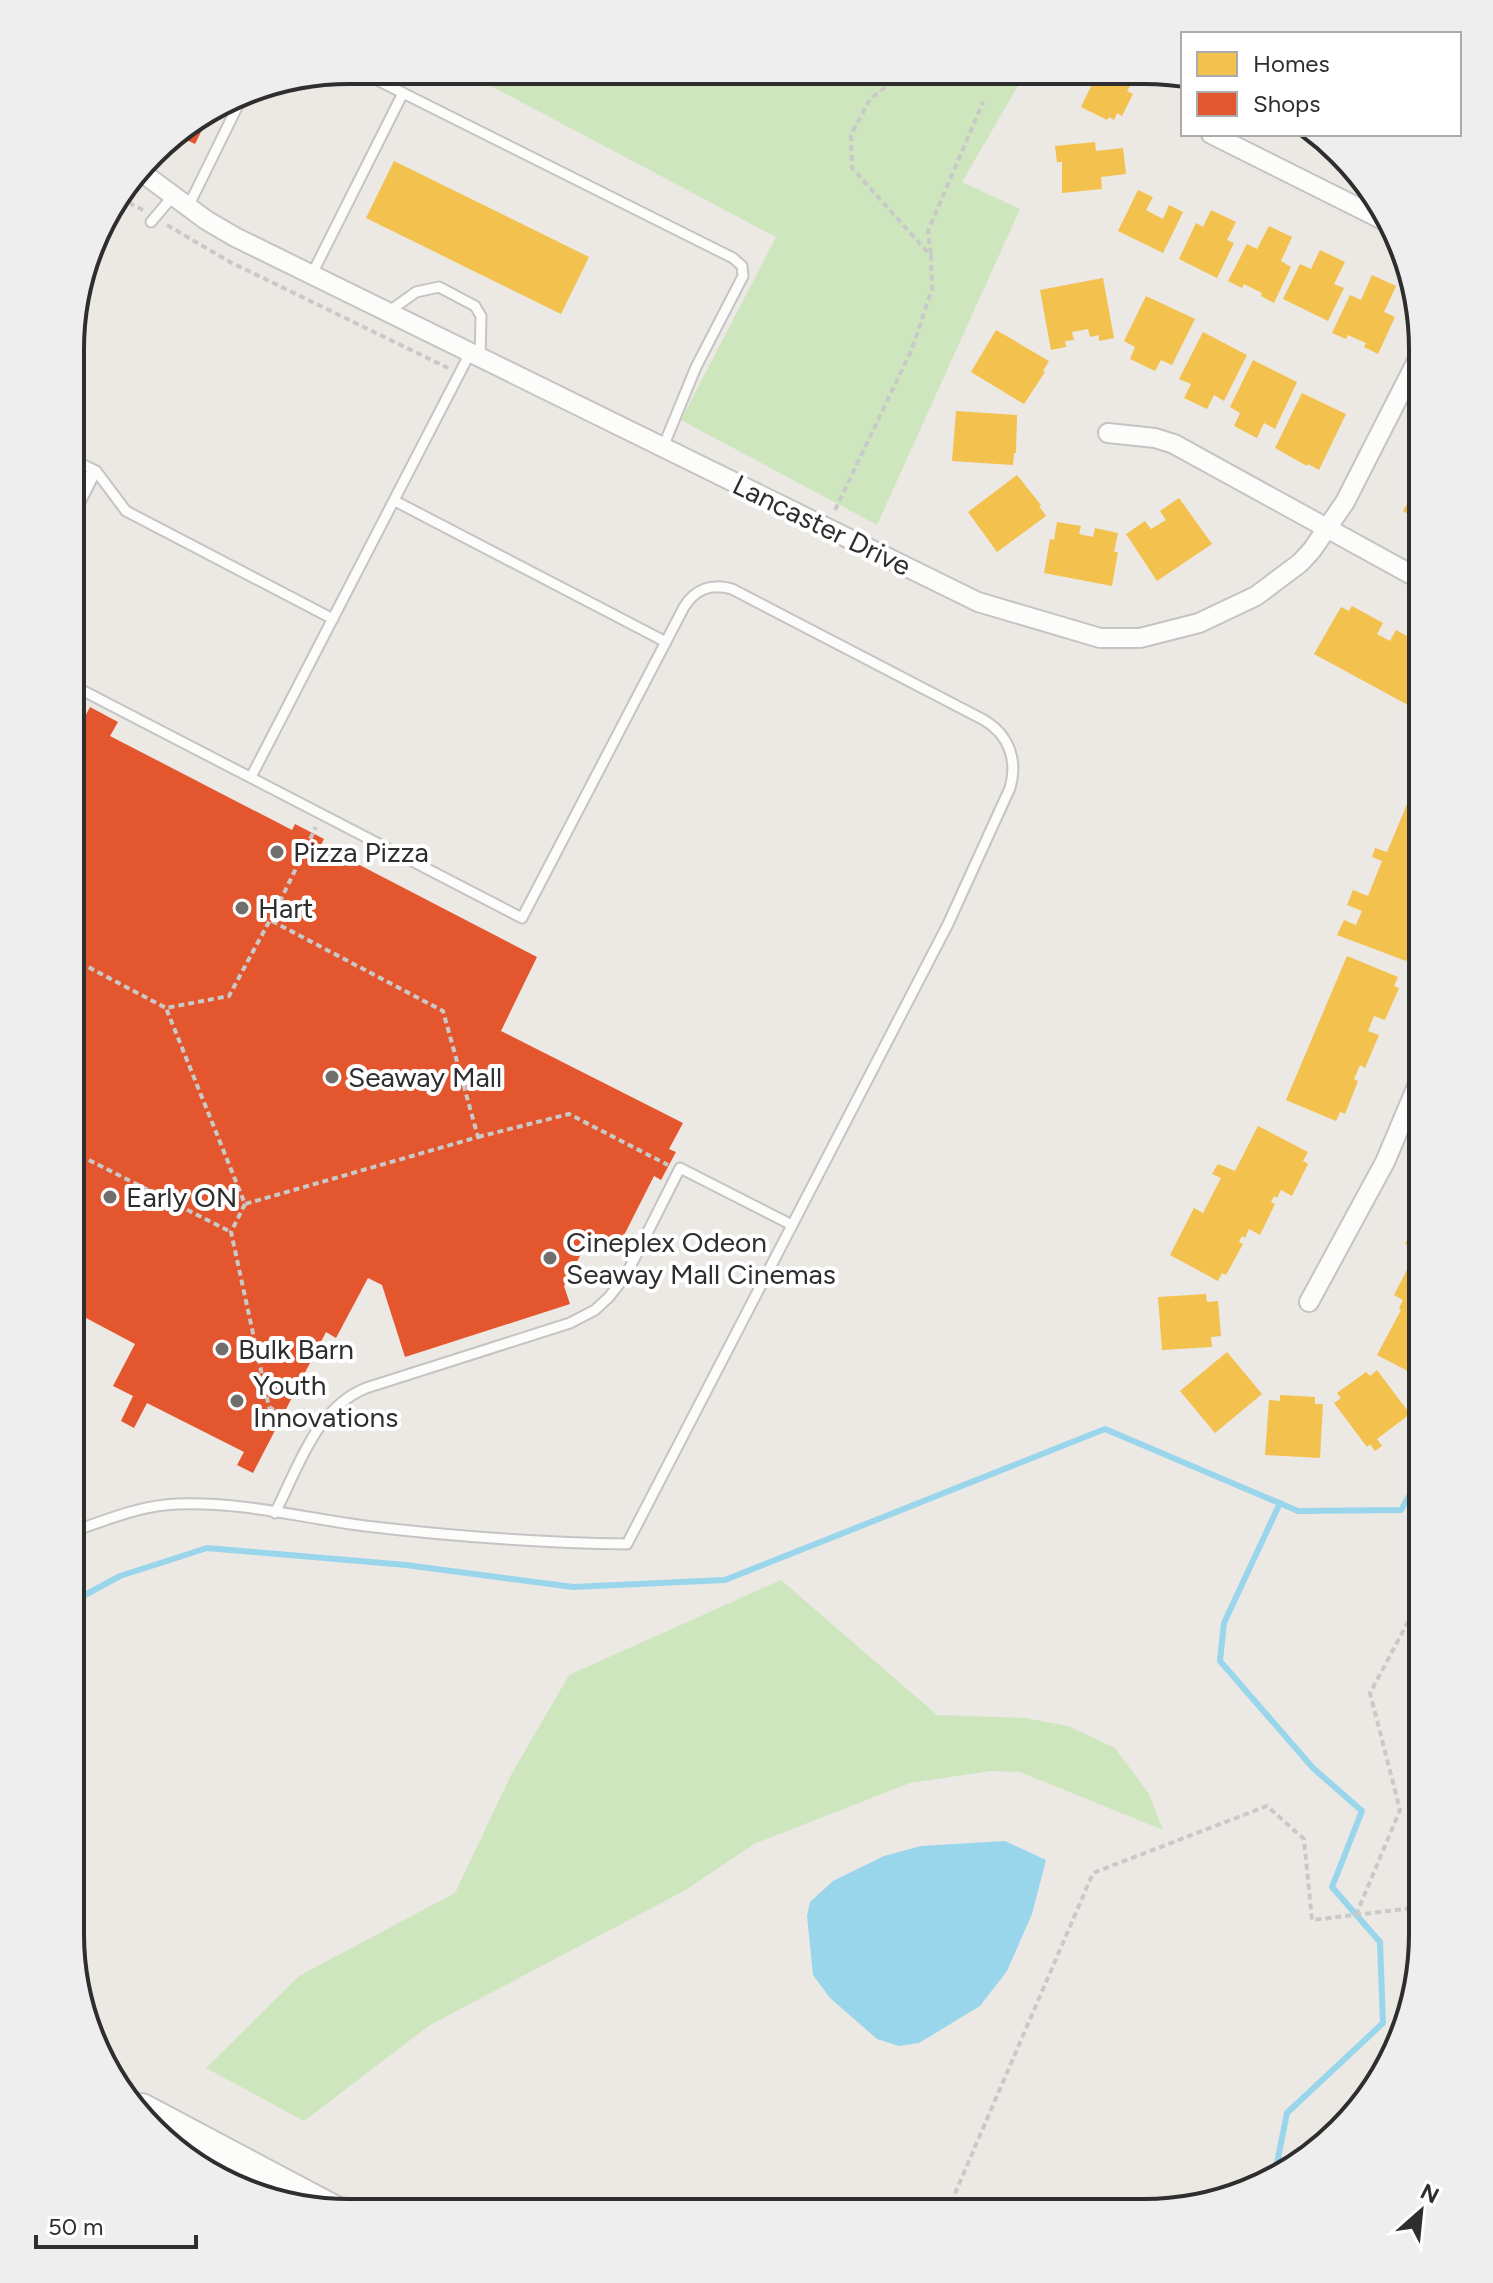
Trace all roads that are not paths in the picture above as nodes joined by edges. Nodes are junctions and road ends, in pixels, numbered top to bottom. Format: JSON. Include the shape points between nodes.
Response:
{"nodes":[{"id":1,"x":387,"y":85,"type":"edge"},
{"id":2,"x":403,"y":93,"type":"junction"},
{"id":3,"x":234,"y":110,"type":"edge"},
{"id":4,"x":1215,"y":136,"type":"edge"},
{"id":5,"x":149,"y":177,"type":"edge"},
{"id":6,"x":181,"y":201,"type":"junction"},
{"id":7,"x":1371,"y":214,"type":"edge"},
{"id":8,"x":152,"y":219,"type":"road end"},
{"id":9,"x":312,"y":274,"type":"junction"},
{"id":10,"x":388,"y":312,"type":"junction"},
{"id":11,"x":475,"y":356,"type":"junction"},
{"id":12,"x":1409,"y":376,"type":"edge"},
{"id":13,"x":1108,"y":433,"type":"dead end"},
{"id":14,"x":663,"y":447,"type":"junction"},
{"id":15,"x":84,"y":465,"type":"edge"},
{"id":16,"x":96,"y":471,"type":"junction"},
{"id":17,"x":84,"y":480,"type":"edge"},
{"id":18,"x":84,"y":494,"type":"edge"},
{"id":19,"x":395,"y":501,"type":"junction"},
{"id":20,"x":1328,"y":528,"type":"junction"},
{"id":21,"x":1409,"y":573,"type":"edge"},
{"id":22,"x":333,"y":619,"type":"junction"},
{"id":23,"x":666,"y":642,"type":"junction"},
{"id":24,"x":84,"y":691,"type":"edge"},
{"id":25,"x":251,"y":777,"type":"junction"},
{"id":26,"x":1409,"y":1106,"type":"edge"},
{"id":27,"x":792,"y":1225,"type":"junction"},
{"id":28,"x":1309,"y":1302,"type":"dead end"},
{"id":29,"x":275,"y":1513,"type":"junction"},
{"id":30,"x":84,"y":1528,"type":"edge"},
{"id":31,"x":156,"y":2115,"type":"edge"},
{"id":32,"x":310,"y":2196,"type":"edge"}],
"edges":[{"from":1,"to":2,"type":"lane"},
{"from":2,"to":9,"type":"lane"},
{"from":2,"to":14,"type":"lane","via":[[742,266],[743,276],[696,367]]},
{"from":3,"to":6,"type":"lane"},
{"from":4,"to":7,"type":"street"},
{"from":5,"to":6,"type":"street","name":"Lancaster Drive"},
{"from":6,"to":8,"type":"lane"},
{"from":6,"to":9,"type":"street","name":"Lancaster Drive","via":[[235,237]]},
{"from":9,"to":10,"type":"street","name":"Lancaster Drive"},
{"from":10,"to":11,"type":"street","name":"Lancaster Drive"},
{"from":10,"to":11,"type":"lane","via":[[416,292],[439,287],[475,306],[481,316]]},
{"from":11,"to":14,"type":"street","name":"Lancaster Drive"},
{"from":11,"to":19,"type":"lane","via":[[460,374]]},
{"from":12,"to":20,"type":"street","name":"Lancaster Drive"},
{"from":13,"to":20,"type":"street","via":[[1174,444]]},
{"from":14,"to":20,"type":"street","name":"Lancaster Drive","via":[[978,602],[1100,638],[1140,638],[1228,611],[1286,575]]},
{"from":15,"to":16,"type":"lane"},
{"from":16,"to":17,"type":"lane"},
{"from":16,"to":18,"type":"lane"},
{"from":16,"to":22,"type":"lane","via":[[126,511]]},
{"from":19,"to":22,"type":"lane"},
{"from":19,"to":23,"type":"lane"},
{"from":20,"to":21,"type":"street"},
{"from":22,"to":25,"type":"lane"},
{"from":23,"to":25,"type":"lane","via":[[522,918]]},
{"from":23,"to":27,"type":"lane","via":[[693,595],[710,587],[729,588],[988,722],[1012,756],[1010,788],[948,924]]},
{"from":24,"to":25,"type":"lane"},
{"from":26,"to":28,"type":"street","via":[[1385,1162]]},
{"from":27,"to":29,"type":"lane","via":[[680,1168],[626,1275],[595,1310],[570,1323],[360,1390],[331,1411],[315,1434]]},
{"from":27,"to":29,"type":"lane","via":[[627,1544],[424,1531]]},
{"from":29,"to":30,"type":"lane","via":[[174,1504]]},
{"from":31,"to":32,"type":"main road"}]}
